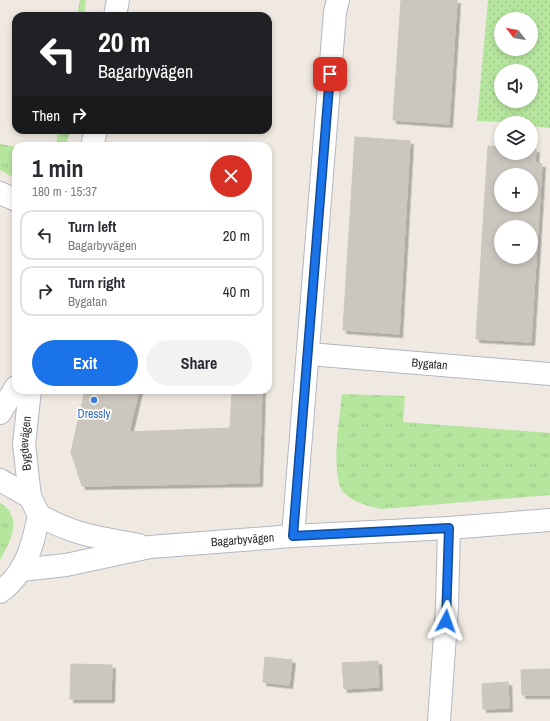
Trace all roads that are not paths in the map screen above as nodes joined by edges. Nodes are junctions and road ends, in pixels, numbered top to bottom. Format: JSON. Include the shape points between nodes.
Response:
{"nodes":[{"id":1,"x":118,"y":0,"type":"edge"},
{"id":2,"x":338,"y":0,"type":"edge"},
{"id":3,"x":116,"y":12,"type":"edge"},
{"id":4,"x":0,"y":193,"type":"edge"},
{"id":5,"x":12,"y":198,"type":"edge"},
{"id":6,"x":309,"y":354,"type":"junction"},
{"id":7,"x":550,"y":374,"type":"edge"},
{"id":8,"x":12,"y":394,"type":"edge"},
{"id":9,"x":30,"y":394,"type":"edge"},
{"id":10,"x":0,"y":413,"type":"edge"},
{"id":11,"x":0,"y":480,"type":"edge"},
{"id":12,"x":34,"y":506,"type":"junction"},
{"id":13,"x":550,"y":520,"type":"edge"},
{"id":14,"x":449,"y":528,"type":"junction"},
{"id":15,"x":293,"y":536,"type":"junction"},
{"id":16,"x":150,"y":547,"type":"junction"},
{"id":17,"x":21,"y":570,"type":"junction"},
{"id":18,"x":0,"y":592,"type":"edge"},
{"id":19,"x":439,"y":721,"type":"edge"}],
"edges":[{"from":1,"to":3,"type":"street"},
{"from":2,"to":6,"type":"street"},
{"from":4,"to":5,"type":"street"},
{"from":6,"to":7,"type":"street","name":"Bygatan"},
{"from":6,"to":15,"type":"street"},
{"from":8,"to":10,"type":"street"},
{"from":9,"to":12,"type":"street","name":"Bygdevägen","via":[[24,444]]},
{"from":11,"to":12,"type":"street","name":"Bagarbyvägen"},
{"from":12,"to":16,"type":"street","name":"Bagarbyvägen","via":[[58,526],[79,534]]},
{"from":12,"to":17,"type":"street","name":"Bygdevägen","via":[[30,554]]},
{"from":13,"to":14,"type":"street","name":"Bagarbyvägen"},
{"from":14,"to":15,"type":"street","name":"Bagarbyvägen"},
{"from":14,"to":19,"type":"street","via":[[448,607]]},
{"from":15,"to":16,"type":"street","name":"Bagarbyvägen"},
{"from":16,"to":17,"type":"street","name":"Bagarbyvägen","via":[[66,565]]},
{"from":17,"to":18,"type":"street","name":"Bygdevägen"}]}
